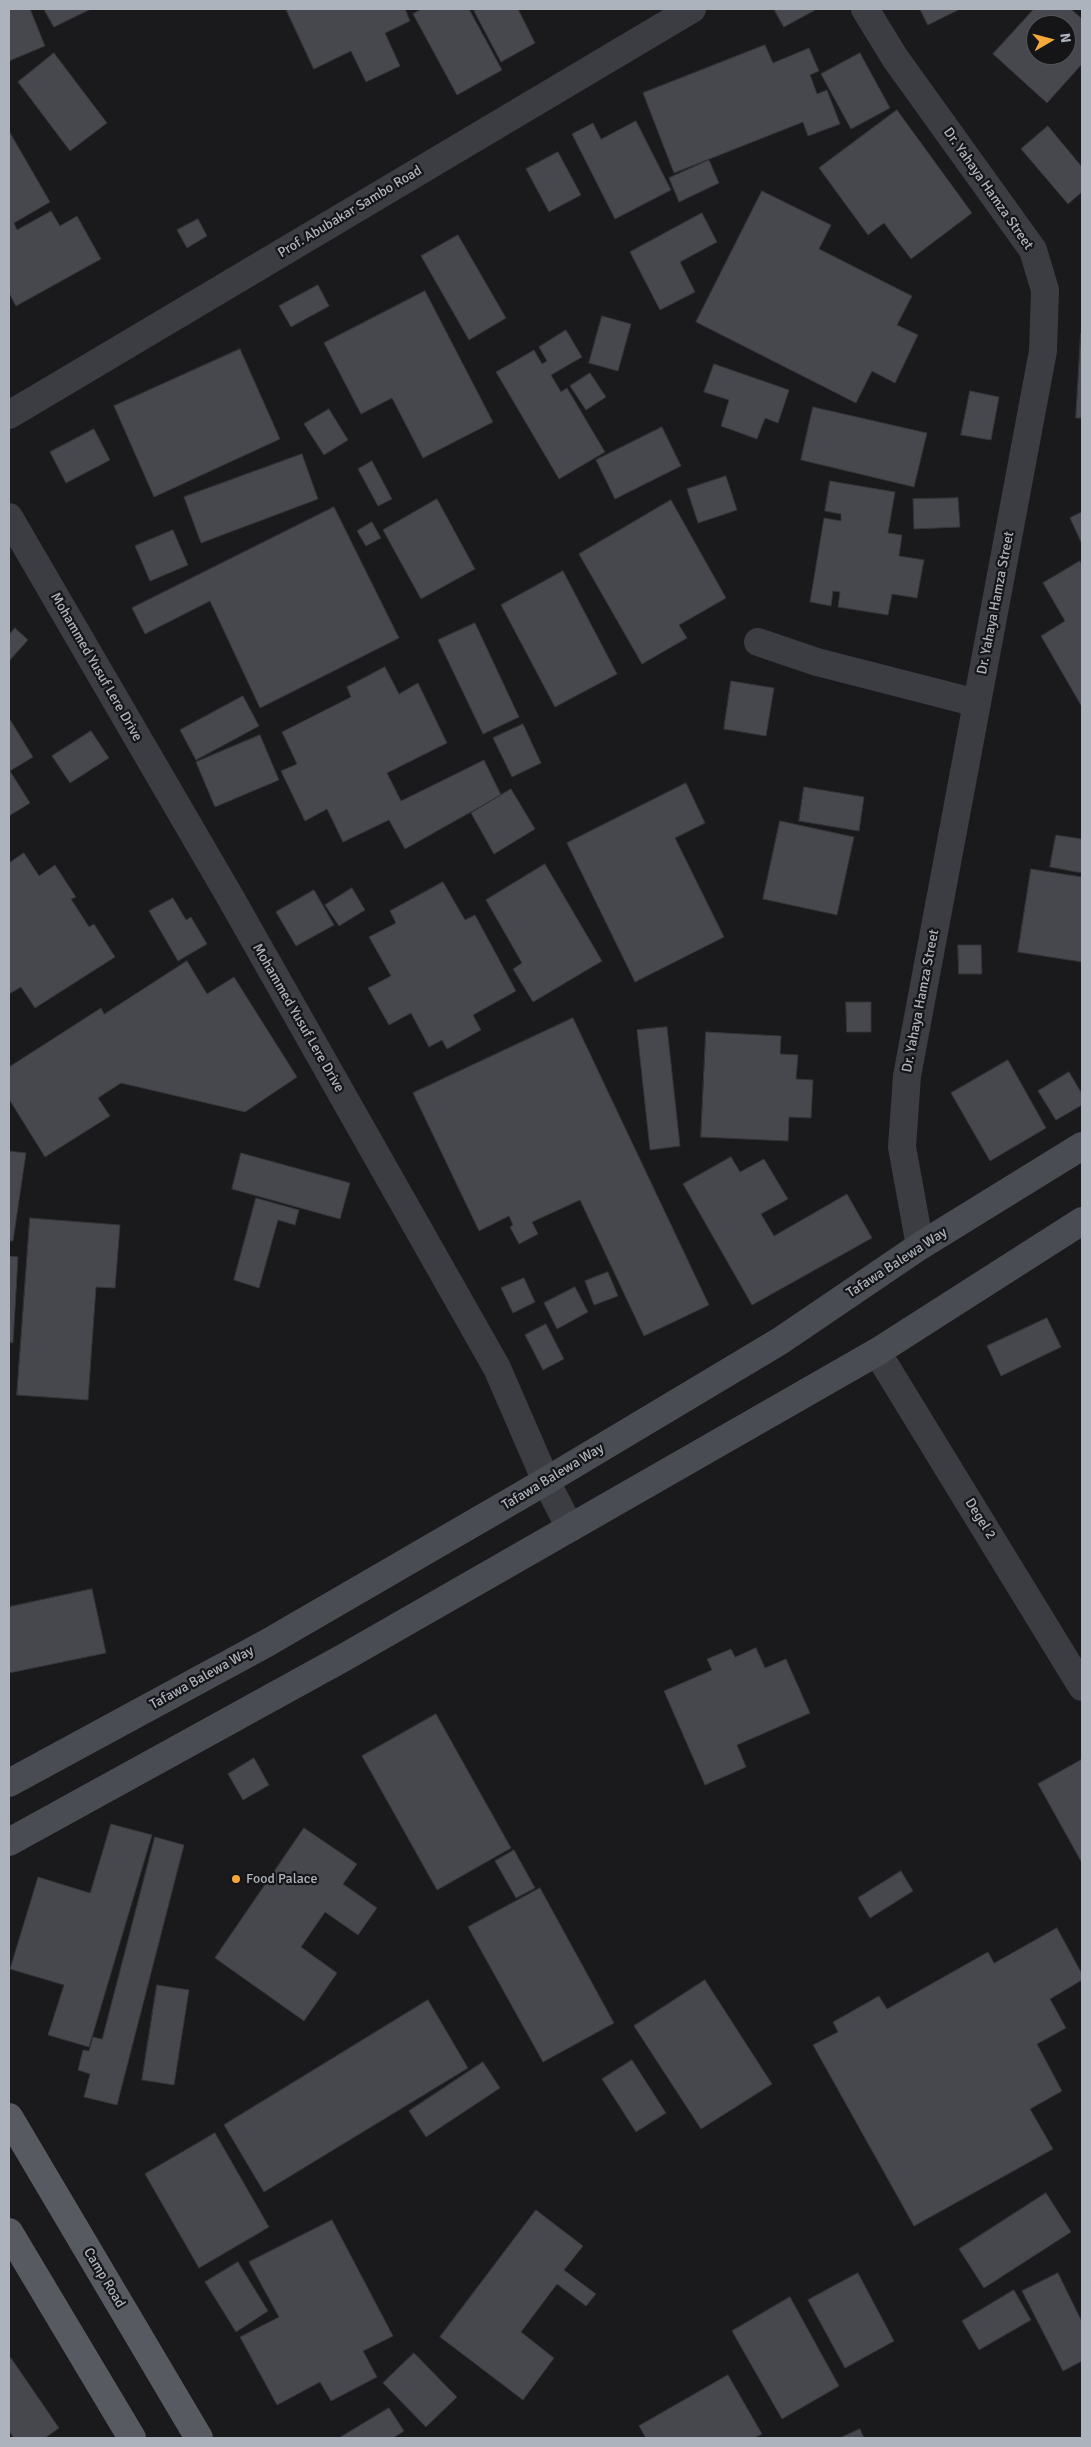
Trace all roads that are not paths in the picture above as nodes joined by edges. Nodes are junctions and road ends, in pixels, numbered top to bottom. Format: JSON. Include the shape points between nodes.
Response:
{"nodes":[{"id":1,"x":692,"y":9,"type":"edge"},
{"id":2,"x":865,"y":9,"type":"edge"},
{"id":3,"x":9,"y":415,"type":"edge"},
{"id":4,"x":9,"y":517,"type":"edge"},
{"id":5,"x":758,"y":642,"type":"dead end"},
{"id":6,"x":977,"y":703,"type":"junction"},
{"id":7,"x":1082,"y":1146,"type":"edge"},
{"id":8,"x":1082,"y":1221,"type":"edge"},
{"id":9,"x":920,"y":1246,"type":"junction"},
{"id":10,"x":877,"y":1352,"type":"junction"},
{"id":11,"x":546,"y":1481,"type":"junction"},
{"id":12,"x":570,"y":1528,"type":"junction"},
{"id":13,"x":1082,"y":1687,"type":"edge"},
{"id":14,"x":9,"y":1783,"type":"edge"},
{"id":15,"x":9,"y":1842,"type":"edge"},
{"id":16,"x":9,"y":2117,"type":"edge"},
{"id":17,"x":9,"y":2232,"type":"edge"},
{"id":18,"x":132,"y":2438,"type":"edge"},
{"id":19,"x":199,"y":2438,"type":"edge"}],
"edges":[{"from":1,"to":3,"type":"street","name":"Prof. Abubakar Sambo Road"},
{"from":2,"to":6,"type":"street","name":"Dr. Yahaya Hamza Street","via":[[895,58],[1033,250],[1045,290],[1043,351]]},
{"from":4,"to":11,"type":"street","name":"Mohammed Yusuf Lere Drive","via":[[498,1368]]},
{"from":5,"to":6,"type":"street","via":[[817,662]]},
{"from":6,"to":9,"type":"street","name":"Dr. Yahaya Hamza Street","via":[[907,1076],[902,1147]]},
{"from":7,"to":9,"type":"main road","name":"Tafawa Balewa Way"},
{"from":8,"to":10,"type":"main road"},
{"from":9,"to":11,"type":"main road","name":"Tafawa Balewa Way","via":[[780,1340]]},
{"from":10,"to":12,"type":"main road"},
{"from":10,"to":13,"type":"street","name":"Degel 2"},
{"from":11,"to":12,"type":"street","name":"Mohammed Yusuf Lere Drive"},
{"from":11,"to":14,"type":"main road","name":"Tafawa Balewa Way","via":[[267,1643]]},
{"from":12,"to":15,"type":"main road","via":[[343,1658]]},
{"from":16,"to":19,"type":"main road","name":"Camp Road"},
{"from":17,"to":18,"type":"main road"}]}
